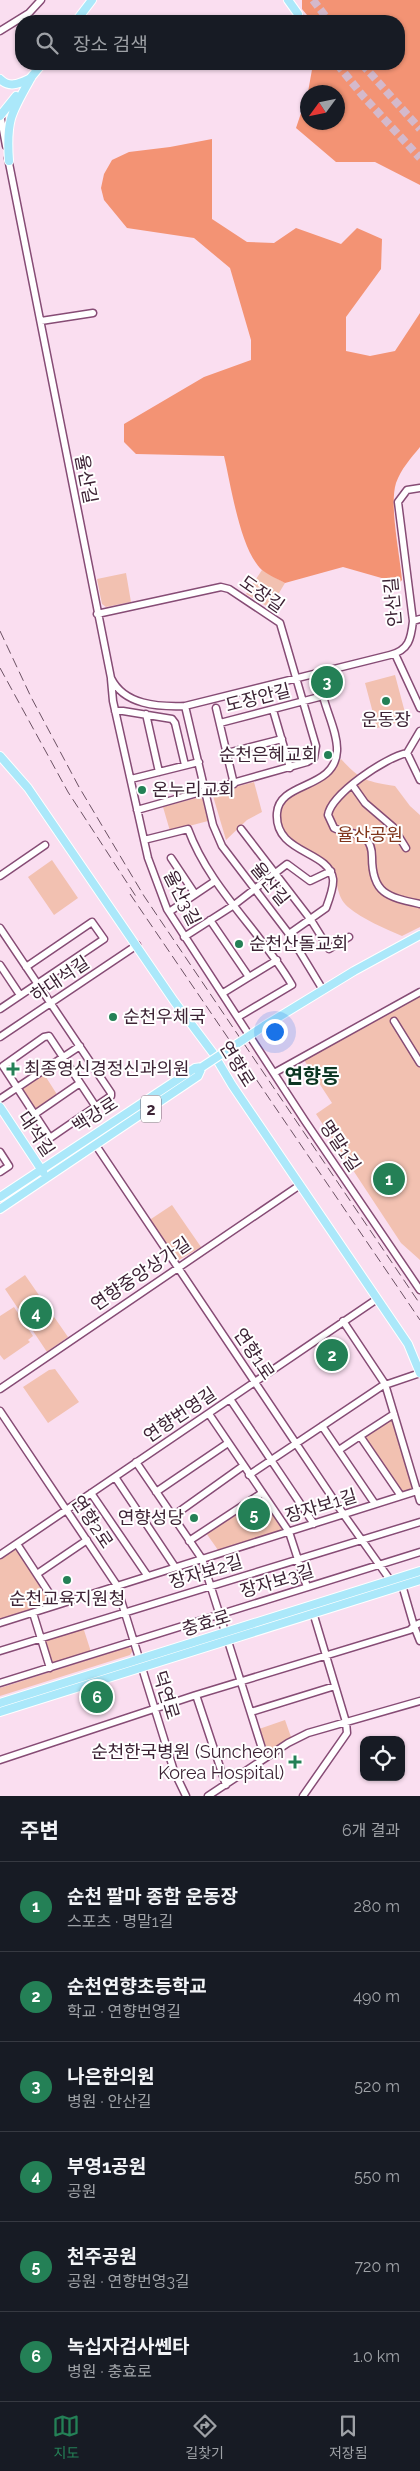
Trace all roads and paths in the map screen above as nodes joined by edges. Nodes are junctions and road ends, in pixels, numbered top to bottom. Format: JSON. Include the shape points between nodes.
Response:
{"nodes":[{"id":1,"x":41,"y":0,"type":"edge"},
{"id":2,"x":92,"y":0,"type":"edge"},
{"id":3,"x":288,"y":0,"type":"edge"},
{"id":4,"x":298,"y":14,"type":"tunnel mouth"},
{"id":5,"x":25,"y":15,"type":"edge"},
{"id":6,"x":81,"y":15,"type":"edge"},
{"id":7,"x":15,"y":21,"type":"edge"},
{"id":8,"x":0,"y":31,"type":"edge"},
{"id":9,"x":37,"y":70,"type":"edge"},
{"id":10,"x":31,"y":78,"type":"junction"},
{"id":11,"x":0,"y":79,"type":"edge"},
{"id":12,"x":0,"y":115,"type":"edge"},
{"id":13,"x":0,"y":152,"type":"edge"},
{"id":14,"x":9,"y":161,"type":"junction"},
{"id":15,"x":93,"y":313,"type":"dead end"},
{"id":16,"x":41,"y":321,"type":"junction"},
{"id":17,"x":420,"y":488,"type":"edge"},
{"id":18,"x":97,"y":614,"type":"junction"},
{"id":19,"x":420,"y":619,"type":"edge"},
{"id":20,"x":412,"y":621,"type":"junction"},
{"id":21,"x":395,"y":654,"type":"junction"},
{"id":22,"x":111,"y":678,"type":"junction"},
{"id":23,"x":297,"y":678,"type":"junction"},
{"id":24,"x":325,"y":684,"type":"dead end"},
{"id":25,"x":323,"y":696,"type":"junction"},
{"id":26,"x":304,"y":702,"type":"junction"},
{"id":27,"x":185,"y":706,"type":"junction"},
{"id":28,"x":216,"y":708,"type":"dead end"},
{"id":29,"x":420,"y":708,"type":"edge"},
{"id":30,"x":273,"y":710,"type":"junction"},
{"id":31,"x":115,"y":711,"type":"junction"},
{"id":32,"x":146,"y":714,"type":"junction"},
{"id":33,"x":220,"y":723,"type":"junction"},
{"id":34,"x":420,"y":731,"type":"edge"},
{"id":35,"x":282,"y":739,"type":"junction"},
{"id":36,"x":227,"y":753,"type":"junction"},
{"id":37,"x":407,"y":753,"type":"junction"},
{"id":38,"x":0,"y":756,"type":"edge"},
{"id":39,"x":199,"y":762,"type":"junction"},
{"id":40,"x":185,"y":766,"type":"junction"},
{"id":41,"x":290,"y":768,"type":"junction"},
{"id":42,"x":159,"y":772,"type":"junction"},
{"id":43,"x":131,"y":779,"type":"junction"},
{"id":44,"x":420,"y":780,"type":"edge"},
{"id":45,"x":234,"y":784,"type":"junction"},
{"id":46,"x":353,"y":786,"type":"junction"},
{"id":47,"x":206,"y":792,"type":"junction"},
{"id":48,"x":138,"y":810,"type":"junction"},
{"id":49,"x":241,"y":828,"type":"dead end"},
{"id":50,"x":144,"y":840,"type":"junction"},
{"id":51,"x":45,"y":845,"type":"dead end"},
{"id":52,"x":406,"y":848,"type":"dead end"},
{"id":53,"x":171,"y":858,"type":"dead end"},
{"id":54,"x":331,"y":871,"type":"junction"},
{"id":55,"x":276,"y":873,"type":"junction"},
{"id":56,"x":0,"y":876,"type":"edge"},
{"id":57,"x":215,"y":882,"type":"junction"},
{"id":58,"x":255,"y":889,"type":"junction"},
{"id":59,"x":195,"y":894,"type":"junction"},
{"id":60,"x":420,"y":904,"type":"edge"},
{"id":61,"x":234,"y":905,"type":"junction"},
{"id":62,"x":169,"y":912,"type":"junction"},
{"id":63,"x":210,"y":920,"type":"junction"},
{"id":64,"x":311,"y":920,"type":"junction"},
{"id":65,"x":0,"y":928,"type":"edge"},
{"id":66,"x":289,"y":934,"type":"junction"},
{"id":67,"x":420,"y":935,"type":"edge"},
{"id":68,"x":184,"y":937,"type":"junction"},
{"id":69,"x":349,"y":937,"type":"dead end"},
{"id":70,"x":137,"y":945,"type":"junction"},
{"id":71,"x":278,"y":960,"type":"junction"},
{"id":72,"x":0,"y":965,"type":"edge"},
{"id":73,"x":26,"y":967,"type":"junction"},
{"id":74,"x":3,"y":975,"type":"edge"},
{"id":75,"x":249,"y":977,"type":"junction"},
{"id":76,"x":38,"y":984,"type":"junction"},
{"id":77,"x":323,"y":990,"type":"junction"},
{"id":78,"x":420,"y":992,"type":"edge"},
{"id":79,"x":223,"y":993,"type":"junction"},
{"id":80,"x":20,"y":995,"type":"junction"},
{"id":81,"x":51,"y":1003,"type":"junction"},
{"id":82,"x":0,"y":1009,"type":"edge"},
{"id":83,"x":238,"y":1017,"type":"junction"},
{"id":84,"x":394,"y":1021,"type":"dead end"},
{"id":85,"x":0,"y":1037,"type":"edge"},
{"id":86,"x":80,"y":1046,"type":"junction"},
{"id":87,"x":420,"y":1047,"type":"edge"},
{"id":88,"x":415,"y":1055,"type":"junction"},
{"id":89,"x":63,"y":1058,"type":"junction"},
{"id":90,"x":420,"y":1063,"type":"edge"},
{"id":91,"x":202,"y":1068,"type":"junction"},
{"id":92,"x":274,"y":1073,"type":"junction"},
{"id":93,"x":80,"y":1083,"type":"junction"},
{"id":94,"x":18,"y":1088,"type":"junction"},
{"id":95,"x":0,"y":1100,"type":"edge"},
{"id":96,"x":0,"y":1107,"type":"edge"},
{"id":97,"x":96,"y":1107,"type":"junction"},
{"id":98,"x":35,"y":1114,"type":"junction"},
{"id":99,"x":90,"y":1137,"type":"junction"},
{"id":100,"x":95,"y":1146,"type":"junction"},
{"id":101,"x":0,"y":1152,"type":"edge"},
{"id":102,"x":41,"y":1168,"type":"junction"},
{"id":103,"x":0,"y":1172,"type":"edge"},
{"id":104,"x":47,"y":1178,"type":"junction"},
{"id":105,"x":300,"y":1185,"type":"junction"},
{"id":106,"x":0,"y":1197,"type":"edge"},
{"id":107,"x":0,"y":1209,"type":"edge"},
{"id":108,"x":178,"y":1267,"type":"junction"},
{"id":109,"x":420,"y":1290,"type":"edge"},
{"id":110,"x":376,"y":1299,"type":"junction"},
{"id":111,"x":344,"y":1321,"type":"junction"},
{"id":112,"x":420,"y":1373,"type":"edge"},
{"id":113,"x":255,"y":1383,"type":"junction"},
{"id":114,"x":385,"y":1384,"type":"junction"},
{"id":115,"x":0,"y":1389,"type":"edge"},
{"id":116,"x":230,"y":1399,"type":"junction"},
{"id":117,"x":0,"y":1411,"type":"edge"},
{"id":118,"x":209,"y":1414,"type":"junction"},
{"id":119,"x":394,"y":1414,"type":"junction"},
{"id":120,"x":322,"y":1426,"type":"junction"},
{"id":121,"x":360,"y":1436,"type":"junction"},
{"id":122,"x":228,"y":1443,"type":"junction"},
{"id":123,"x":296,"y":1444,"type":"junction"},
{"id":124,"x":339,"y":1450,"type":"junction"},
{"id":125,"x":271,"y":1461,"type":"junction"},
{"id":126,"x":136,"y":1462,"type":"junction"},
{"id":127,"x":243,"y":1466,"type":"junction"},
{"id":128,"x":249,"y":1475,"type":"junction"},
{"id":129,"x":115,"y":1477,"type":"junction"},
{"id":130,"x":418,"y":1491,"type":"edge"},
{"id":131,"x":156,"y":1492,"type":"junction"},
{"id":132,"x":91,"y":1493,"type":"junction"},
{"id":133,"x":262,"y":1493,"type":"junction"},
{"id":134,"x":401,"y":1496,"type":"junction"},
{"id":135,"x":420,"y":1501,"type":"edge"},
{"id":136,"x":376,"y":1504,"type":"junction"},
{"id":137,"x":66,"y":1510,"type":"junction"},
{"id":138,"x":344,"y":1515,"type":"junction"},
{"id":139,"x":173,"y":1516,"type":"junction"},
{"id":140,"x":420,"y":1522,"type":"edge"},
{"id":141,"x":314,"y":1524,"type":"junction"},
{"id":142,"x":289,"y":1532,"type":"junction"},
{"id":143,"x":87,"y":1540,"type":"junction"},
{"id":144,"x":362,"y":1540,"type":"junction"},
{"id":145,"x":189,"y":1541,"type":"junction"},
{"id":146,"x":17,"y":1544,"type":"junction"},
{"id":147,"x":420,"y":1552,"type":"edge"},
{"id":148,"x":0,"y":1555,"type":"edge"},
{"id":149,"x":202,"y":1559,"type":"junction"},
{"id":150,"x":298,"y":1559,"type":"junction"},
{"id":151,"x":379,"y":1565,"type":"junction"},
{"id":152,"x":175,"y":1567,"type":"junction"},
{"id":153,"x":420,"y":1571,"type":"edge"},
{"id":154,"x":37,"y":1574,"type":"junction"},
{"id":155,"x":147,"y":1575,"type":"junction"},
{"id":156,"x":420,"y":1580,"type":"edge"},
{"id":157,"x":116,"y":1584,"type":"junction"},
{"id":158,"x":396,"y":1584,"type":"junction"},
{"id":159,"x":210,"y":1586,"type":"junction"},
{"id":160,"x":307,"y":1587,"type":"junction"},
{"id":161,"x":57,"y":1604,"type":"junction"},
{"id":162,"x":312,"y":1609,"type":"junction"},
{"id":163,"x":126,"y":1611,"type":"junction"},
{"id":164,"x":33,"y":1613,"type":"junction"},
{"id":165,"x":219,"y":1614,"type":"junction"},
{"id":166,"x":0,"y":1623,"type":"edge"},
{"id":167,"x":417,"y":1625,"type":"edge"},
{"id":168,"x":226,"y":1636,"type":"junction"},
{"id":169,"x":41,"y":1638,"type":"junction"},
{"id":170,"x":135,"y":1641,"type":"junction"},
{"id":171,"x":420,"y":1642,"type":"edge"},
{"id":172,"x":0,"y":1652,"type":"edge"},
{"id":173,"x":327,"y":1656,"type":"junction"},
{"id":174,"x":140,"y":1662,"type":"junction"},
{"id":175,"x":50,"y":1668,"type":"junction"},
{"id":176,"x":241,"y":1681,"type":"junction"},
{"id":177,"x":0,"y":1683,"type":"edge"},
{"id":178,"x":336,"y":1686,"type":"junction"},
{"id":179,"x":196,"y":1695,"type":"junction"},
{"id":180,"x":420,"y":1700,"type":"edge"},
{"id":181,"x":0,"y":1703,"type":"edge"},
{"id":182,"x":155,"y":1709,"type":"junction"},
{"id":183,"x":0,"y":1712,"type":"edge"},
{"id":184,"x":251,"y":1712,"type":"junction"},
{"id":185,"x":346,"y":1722,"type":"junction"},
{"id":186,"x":265,"y":1758,"type":"junction"},
{"id":187,"x":0,"y":1760,"type":"edge"},
{"id":188,"x":226,"y":1785,"type":"junction"},
{"id":189,"x":186,"y":1796,"type":"edge"},
{"id":190,"x":208,"y":1796,"type":"edge"},
{"id":191,"x":304,"y":1796,"type":"edge"}],
"edges":[{"from":1,"to":5,"type":"street"},
{"from":2,"to":6,"type":"main road"},
{"from":3,"to":4,"type":"main road"},
{"from":7,"to":8,"type":"street"},
{"from":9,"to":10,"type":"main road"},
{"from":10,"to":11,"type":"main road","via":[[14,86]]},
{"from":10,"to":12,"type":"main road"},
{"from":10,"to":14,"type":"main road","via":[[9,119]]},
{"from":12,"to":14,"type":"street","name":"율산길"},
{"from":13,"to":14,"type":"main road"},
{"from":14,"to":16,"type":"street","name":"율산길"},
{"from":15,"to":16,"type":"street"},
{"from":16,"to":18,"type":"street","name":"율산길"},
{"from":17,"to":20,"type":"street","name":"안산길","via":[[407,490],[398,502]]},
{"from":18,"to":22,"type":"street","name":"율산길"},
{"from":18,"to":23,"type":"street","name":"도장길","via":[[226,587],[280,623]]},
{"from":19,"to":20,"type":"street"},
{"from":20,"to":21,"type":"street","name":"안산길","via":[[408,645]]},
{"from":21,"to":23,"type":"street"},
{"from":21,"to":29,"type":"street"},
{"from":22,"to":27,"type":"street","name":"율산길","via":[[119,692],[128,698]]},
{"from":22,"to":31,"type":"street","name":"율산3길"},
{"from":23,"to":26,"type":"street","name":"도장길"},
{"from":23,"to":27,"type":"street"},
{"from":24,"to":25,"type":"street","via":[[328,694]]},
{"from":25,"to":26,"type":"street","name":"도장안길"},
{"from":25,"to":54,"type":"street","via":[[336,743],[336,759],[323,777],[284,798],[277,814],[279,826],[289,842]]},
{"from":26,"to":30,"type":"street","name":"도장안길"},
{"from":26,"to":41,"type":"street","name":"도장길","via":[[317,750],[312,760]]},
{"from":27,"to":39,"type":"street","name":"율산길"},
{"from":28,"to":33,"type":"street","name":"도장안길"},
{"from":30,"to":33,"type":"street","name":"도장안길"},
{"from":30,"to":35,"type":"street"},
{"from":31,"to":32,"type":"street"},
{"from":31,"to":43,"type":"street","name":"율산3길"},
{"from":32,"to":40,"type":"street","via":[[168,717],[175,723]]},
{"from":32,"to":42,"type":"street"},
{"from":33,"to":36,"type":"street","name":"도장안길"},
{"from":34,"to":37,"type":"street"},
{"from":35,"to":36,"type":"street"},
{"from":35,"to":41,"type":"street"},
{"from":36,"to":45,"type":"street","name":"도장안길"},
{"from":37,"to":44,"type":"street"},
{"from":37,"to":46,"type":"street","via":[[380,764]]},
{"from":38,"to":70,"type":"main road","name":"연향로","via":[[28,788]]},
{"from":39,"to":40,"type":"street"},
{"from":39,"to":47,"type":"street","name":"율산길"},
{"from":40,"to":42,"type":"street"},
{"from":41,"to":45,"type":"street","name":"도장길"},
{"from":42,"to":43,"type":"street"},
{"from":43,"to":48,"type":"street","name":"율산3길"},
{"from":45,"to":47,"type":"street","name":"도장길"},
{"from":46,"to":52,"type":"street","via":[[365,803],[393,827]]},
{"from":46,"to":60,"type":"street","via":[[331,804],[328,815],[331,824],[338,830],[368,841],[377,886],[395,898]]},
{"from":47,"to":48,"type":"street"},
{"from":47,"to":58,"type":"street","name":"율산길","via":[[213,825],[222,846]]},
{"from":48,"to":50,"type":"street","name":"율산3길"},
{"from":49,"to":55,"type":"street"},
{"from":50,"to":57,"type":"street","via":[[188,830]]},
{"from":50,"to":62,"type":"street","name":"율산3길","via":[[153,876]]},
{"from":51,"to":56,"type":"street"},
{"from":53,"to":59,"type":"street"},
{"from":54,"to":55,"type":"street","via":[[310,881],[287,864]]},
{"from":54,"to":64,"type":"street","via":[[333,882],[326,908]]},
{"from":55,"to":58,"type":"street"},
{"from":55,"to":64,"type":"street"},
{"from":57,"to":59,"type":"street"},
{"from":57,"to":61,"type":"street"},
{"from":58,"to":61,"type":"street"},
{"from":58,"to":66,"type":"street","name":"율산길"},
{"from":59,"to":62,"type":"street"},
{"from":61,"to":63,"type":"street"},
{"from":61,"to":71,"type":"street"},
{"from":62,"to":68,"type":"street","name":"율산3길"},
{"from":63,"to":68,"type":"street"},
{"from":63,"to":75,"type":"street"},
{"from":64,"to":66,"type":"street"},
{"from":64,"to":69,"type":"street","via":[[329,949]]},
{"from":65,"to":73,"type":"street"},
{"from":66,"to":77,"type":"street","name":"율산길"},
{"from":67,"to":77,"type":"main road","number":"2"},
{"from":68,"to":79,"type":"street","name":"율산3길"},
{"from":70,"to":81,"type":"street","name":"하대석길"},
{"from":70,"to":105,"type":"main road","name":"연향로","via":[[214,1053]]},
{"from":71,"to":75,"type":"street"},
{"from":71,"to":83,"type":"street","via":[[292,985]]},
{"from":72,"to":74,"type":"street"},
{"from":73,"to":76,"type":"street"},
{"from":73,"to":76,"type":"street","via":[[92,922],[104,939]]},
{"from":74,"to":80,"type":"street"},
{"from":75,"to":79,"type":"street"},
{"from":76,"to":80,"type":"street"},
{"from":76,"to":81,"type":"street"},
{"from":77,"to":91,"type":"main road","number":"2","bridge":true},
{"from":78,"to":92,"type":"street"},
{"from":79,"to":83,"type":"street","name":"율산3길"},
{"from":80,"to":82,"type":"street"},
{"from":81,"to":85,"type":"street","name":"하대석길"},
{"from":81,"to":86,"type":"street"},
{"from":83,"to":92,"type":"street","name":"명말1길"},
{"from":84,"to":88,"type":"street"},
{"from":86,"to":89,"type":"street"},
{"from":86,"to":97,"type":"street","via":[[111,1092],[111,1096]]},
{"from":87,"to":88,"type":"street"},
{"from":88,"to":90,"type":"street"},
{"from":89,"to":93,"type":"street"},
{"from":89,"to":94,"type":"street"},
{"from":89,"to":94,"type":"street","via":[[49,1036],[44,1036],[3,1064]]},
{"from":91,"to":99,"type":"main road","name":"백강로","number":"2","via":[[195,1068]]},
{"from":91,"to":100,"type":"main road","name":"백강로","number":"2","via":[[198,1076]]},
{"from":92,"to":109,"type":"street","name":"명말1길"},
{"from":93,"to":97,"type":"street"},
{"from":93,"to":98,"type":"street"},
{"from":94,"to":95,"type":"street"},
{"from":94,"to":98,"type":"street"},
{"from":96,"to":102,"type":"main road","name":"대석길"},
{"from":97,"to":98,"type":"street","via":[[50,1138]]},
{"from":99,"to":100,"type":"street","name":"연향1로"},
{"from":99,"to":102,"type":"main road","name":"백강로","number":"2"},
{"from":100,"to":104,"type":"main road","name":"백강로","number":"2"},
{"from":100,"to":108,"type":"street","name":"연향1로"},
{"from":101,"to":103,"type":"street","via":[[9,1166]]},
{"from":102,"to":104,"type":"main road","name":"대석길"},
{"from":102,"to":106,"type":"main road","name":"백강로","number":"2"},
{"from":104,"to":107,"type":"main road","name":"백강로","number":"2"},
{"from":105,"to":108,"type":"street","name":"연향중앙상가길"},
{"from":105,"to":110,"type":"main road","name":"연향로"},
{"from":108,"to":113,"type":"street","name":"연향1로"},
{"from":108,"to":115,"type":"street","name":"연향중앙상가길"},
{"from":110,"to":111,"type":"street","name":"연향번영길"},
{"from":110,"to":112,"type":"main road","name":"연향로","via":[[408,1344]]},
{"from":111,"to":113,"type":"street","name":"연향번영길"},
{"from":111,"to":114,"type":"street"},
{"from":112,"to":114,"type":"street"},
{"from":113,"to":116,"type":"street","name":"연향번영길"},
{"from":113,"to":123,"type":"street","name":"연향1로"},
{"from":114,"to":119,"type":"street"},
{"from":114,"to":120,"type":"street"},
{"from":116,"to":118,"type":"street","name":"연향번영길"},
{"from":116,"to":125,"type":"street"},
{"from":117,"to":137,"type":"street","name":"연향2로"},
{"from":118,"to":122,"type":"street"},
{"from":118,"to":126,"type":"street","name":"연향번영길"},
{"from":119,"to":121,"type":"street"},
{"from":119,"to":130,"type":"street"},
{"from":120,"to":123,"type":"street"},
{"from":120,"to":124,"type":"street"},
{"from":121,"to":124,"type":"street"},
{"from":121,"to":134,"type":"street"},
{"from":122,"to":127,"type":"street"},
{"from":122,"to":131,"type":"street"},
{"from":123,"to":125,"type":"street"},
{"from":123,"to":138,"type":"street","name":"연향1로"},
{"from":124,"to":136,"type":"street"},
{"from":125,"to":128,"type":"street"},
{"from":125,"to":141,"type":"street"},
{"from":126,"to":129,"type":"street","name":"연향번영길"},
{"from":126,"to":131,"type":"street"},
{"from":127,"to":128,"type":"street"},
{"from":127,"to":139,"type":"street"},
{"from":128,"to":133,"type":"street"},
{"from":129,"to":132,"type":"street","name":"연향번영길"},
{"from":129,"to":152,"type":"street"},
{"from":130,"to":134,"type":"street","name":"장자보1길"},
{"from":130,"to":135,"type":"street"},
{"from":131,"to":139,"type":"street"},
{"from":132,"to":137,"type":"street","name":"연향번영길"},
{"from":132,"to":155,"type":"street"},
{"from":133,"to":142,"type":"street"},
{"from":133,"to":145,"type":"street"},
{"from":134,"to":136,"type":"street","name":"장자보1길"},
{"from":136,"to":138,"type":"street","name":"장자보1길"},
{"from":137,"to":143,"type":"street","name":"연향2로"},
{"from":137,"to":146,"type":"street","name":"연향번영길"},
{"from":138,"to":141,"type":"street","name":"장자보1길"},
{"from":138,"to":144,"type":"street","name":"연향1로"},
{"from":139,"to":145,"type":"street"},
{"from":140,"to":144,"type":"street","name":"장자보2길"},
{"from":141,"to":142,"type":"street","name":"장자보1길"},
{"from":142,"to":149,"type":"street","name":"장자보1길"},
{"from":142,"to":150,"type":"street"},
{"from":143,"to":154,"type":"street"},
{"from":143,"to":157,"type":"street","name":"연향2로"},
{"from":144,"to":150,"type":"street","name":"장자보2길"},
{"from":144,"to":151,"type":"street","name":"연향1로"},
{"from":145,"to":149,"type":"street"},
{"from":146,"to":148,"type":"street","name":"연향번영길"},
{"from":146,"to":154,"type":"street"},
{"from":147,"to":151,"type":"street","name":"장자보3길"},
{"from":149,"to":152,"type":"street","name":"장자보1길"},
{"from":149,"to":159,"type":"street"},
{"from":150,"to":159,"type":"street","name":"장자보2길"},
{"from":150,"to":160,"type":"street"},
{"from":151,"to":158,"type":"street","name":"연향1로"},
{"from":151,"to":160,"type":"street","name":"장자보3길"},
{"from":152,"to":155,"type":"street","name":"장자보1길"},
{"from":153,"to":158,"type":"main road","name":"충효로"},
{"from":154,"to":161,"type":"street"},
{"from":155,"to":157,"type":"street","name":"장자보1길"},
{"from":156,"to":158,"type":"main road","name":"충효로"},
{"from":157,"to":161,"type":"street","name":"장자보1길"},
{"from":157,"to":163,"type":"street","name":"연향2로"},
{"from":158,"to":162,"type":"main road","name":"충효로"},
{"from":158,"to":167,"type":"street"},
{"from":159,"to":163,"type":"street","name":"장자보2길"},
{"from":159,"to":165,"type":"street"},
{"from":160,"to":165,"type":"street","name":"장자보3길"},
{"from":161,"to":164,"type":"street"},
{"from":162,"to":168,"type":"main road","name":"충효로"},
{"from":162,"to":173,"type":"street"},
{"from":163,"to":169,"type":"street","name":"장자보2길"},
{"from":163,"to":170,"type":"street","name":"연향2로"},
{"from":164,"to":166,"type":"street"},
{"from":164,"to":169,"type":"street"},
{"from":165,"to":168,"type":"street"},
{"from":165,"to":170,"type":"street","name":"장자보3길"},
{"from":167,"to":171,"type":"street"},
{"from":167,"to":173,"type":"street"},
{"from":168,"to":174,"type":"main road","name":"충효로"},
{"from":168,"to":176,"type":"street"},
{"from":169,"to":172,"type":"street","name":"장자보2길"},
{"from":169,"to":175,"type":"street"},
{"from":170,"to":174,"type":"street","name":"연향2로"},
{"from":170,"to":175,"type":"street","name":"장자보3길"},
{"from":173,"to":176,"type":"street"},
{"from":173,"to":178,"type":"street"},
{"from":174,"to":181,"type":"main road","name":"충효로"},
{"from":174,"to":182,"type":"street","name":"덕연로"},
{"from":174,"to":183,"type":"main road","name":"충효로"},
{"from":175,"to":177,"type":"street","name":"장자보3길"},
{"from":176,"to":179,"type":"street"},
{"from":176,"to":184,"type":"street"},
{"from":178,"to":184,"type":"street"},
{"from":178,"to":185,"type":"street"},
{"from":179,"to":182,"type":"street"},
{"from":179,"to":188,"type":"street"},
{"from":180,"to":185,"type":"street"},
{"from":182,"to":187,"type":"street"},
{"from":182,"to":189,"type":"street","name":"덕연로","via":[[174,1771]]},
{"from":184,"to":186,"type":"street"},
{"from":185,"to":186,"type":"street","via":[[308,1733]]},
{"from":185,"to":191,"type":"street","via":[[346,1733],[341,1743]]},
{"from":186,"to":188,"type":"street"},
{"from":188,"to":190,"type":"street"}]}
